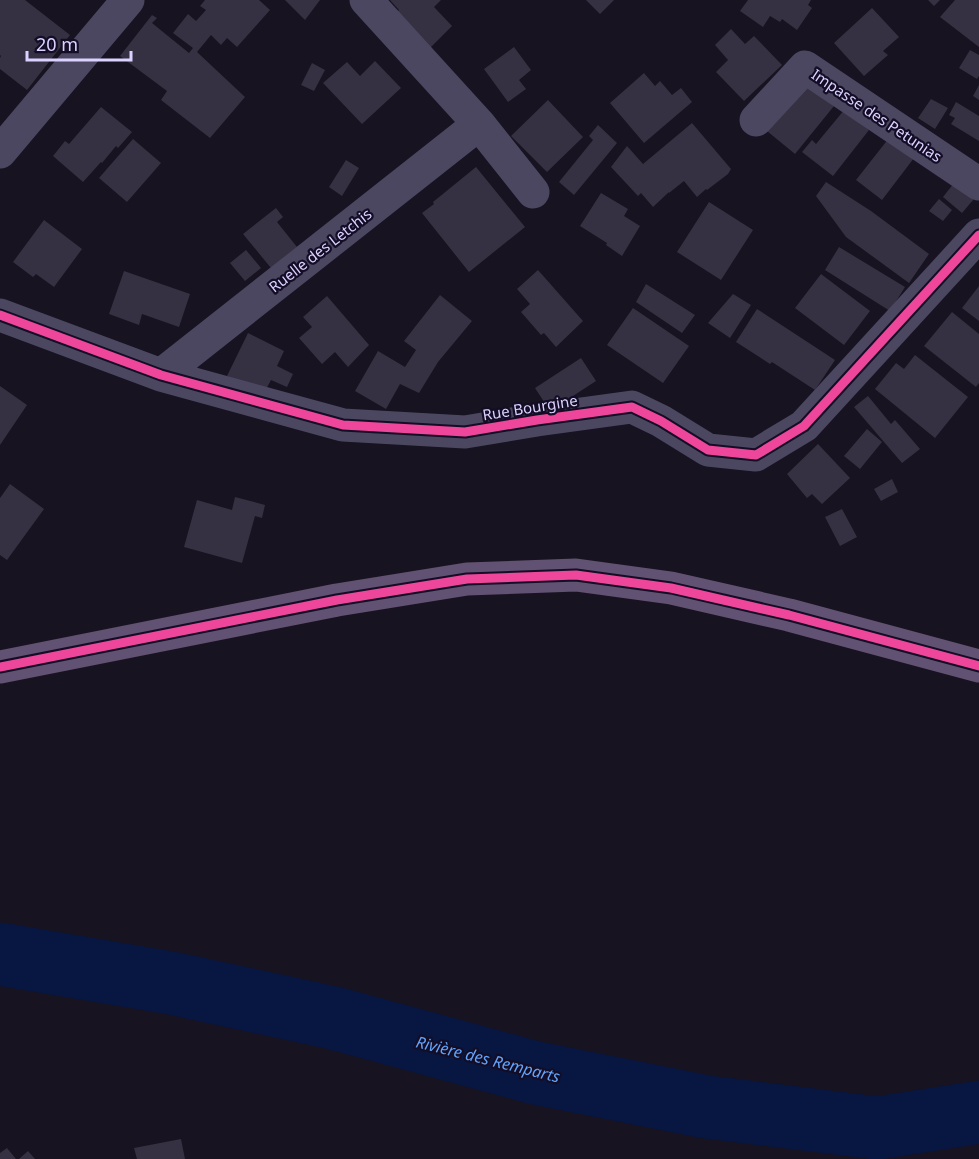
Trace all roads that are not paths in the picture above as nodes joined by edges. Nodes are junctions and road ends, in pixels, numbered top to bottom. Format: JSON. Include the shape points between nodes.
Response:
{"nodes":[{"id":1,"x":128,"y":0,"type":"edge"},
{"id":2,"x":366,"y":0,"type":"edge"},
{"id":3,"x":756,"y":120,"type":"dead end"},
{"id":4,"x":479,"y":124,"type":"junction"},
{"id":5,"x":0,"y":152,"type":"edge"},
{"id":6,"x":979,"y":184,"type":"edge"},
{"id":7,"x":533,"y":192,"type":"dead end"},
{"id":8,"x":978,"y":238,"type":"edge"},
{"id":9,"x":0,"y":315,"type":"edge"},
{"id":10,"x":161,"y":375,"type":"junction"},
{"id":11,"x":979,"y":666,"type":"edge"},
{"id":12,"x":0,"y":667,"type":"edge"}],
"edges":[{"from":1,"to":5,"type":"street"},
{"from":2,"to":4,"type":"street"},
{"from":3,"to":6,"type":"street","name":"Impasse des Petunias","via":[[805,67]]},
{"from":4,"to":7,"type":"street"},
{"from":4,"to":10,"type":"street","name":"Ruelle des Letchis"},
{"from":8,"to":10,"type":"street","name":"Rue Bourgine","via":[[804,426],[756,455],[708,450],[632,407],[465,432],[343,425]]},
{"from":9,"to":10,"type":"street","name":"Rue Bourgine"},
{"from":11,"to":12,"type":"main road","via":[[671,588],[576,575],[467,579],[337,600]]}]}
